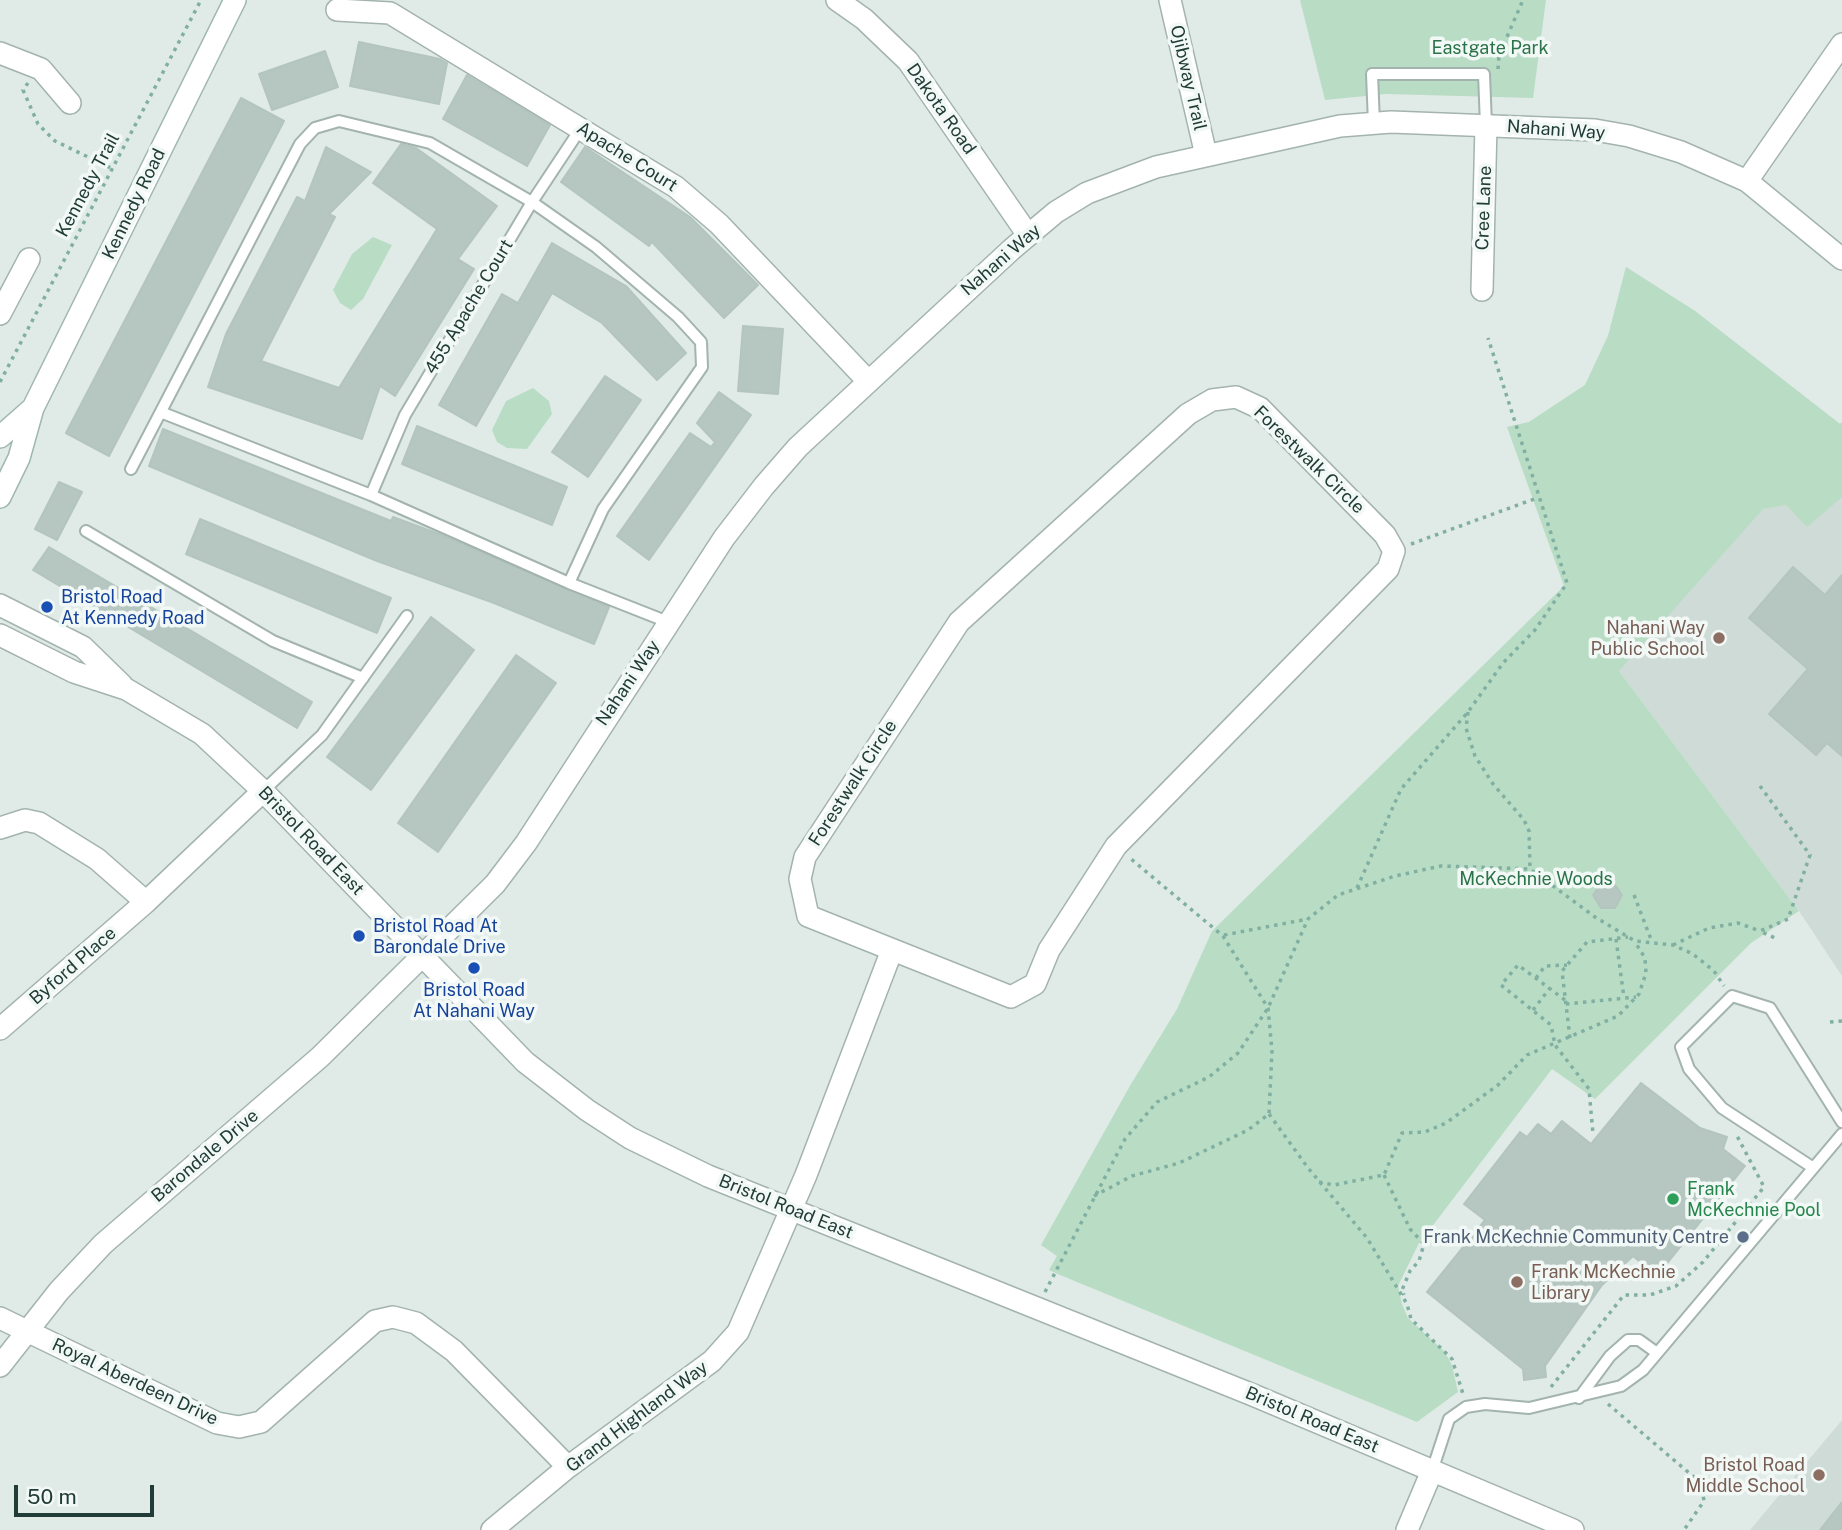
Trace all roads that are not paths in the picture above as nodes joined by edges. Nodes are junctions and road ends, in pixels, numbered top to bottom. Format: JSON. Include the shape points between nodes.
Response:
{"nodes":[{"id":1,"x":235,"y":0,"type":"edge"},
{"id":2,"x":837,"y":0,"type":"edge"},
{"id":3,"x":1170,"y":0,"type":"edge"},
{"id":4,"x":337,"y":10,"type":"dead end"},
{"id":5,"x":1842,"y":44,"type":"edge"},
{"id":6,"x":0,"y":52,"type":"edge"},
{"id":7,"x":70,"y":103,"type":"dead end"},
{"id":8,"x":1374,"y":123,"type":"junction"},
{"id":9,"x":1486,"y":125,"type":"junction"},
{"id":10,"x":582,"y":128,"type":"junction"},
{"id":11,"x":1206,"y":155,"type":"junction"},
{"id":12,"x":1747,"y":181,"type":"junction"},
{"id":13,"x":532,"y":202,"type":"junction"},
{"id":14,"x":1028,"y":235,"type":"junction"},
{"id":15,"x":29,"y":259,"type":"dead end"},
{"id":16,"x":1842,"y":259,"type":"edge"},
{"id":17,"x":1482,"y":290,"type":"dead end"},
{"id":18,"x":2,"y":304,"type":"edge"},
{"id":19,"x":869,"y":381,"type":"junction"},
{"id":20,"x":33,"y":408,"type":"junction"},
{"id":21,"x":163,"y":413,"type":"junction"},
{"id":22,"x":0,"y":437,"type":"edge"},
{"id":23,"x":131,"y":469,"type":"dead end"},
{"id":24,"x":371,"y":495,"type":"junction"},
{"id":25,"x":0,"y":497,"type":"edge"},
{"id":26,"x":86,"y":531,"type":"dead end"},
{"id":27,"x":569,"y":583,"type":"junction"},
{"id":28,"x":0,"y":605,"type":"edge"},
{"id":29,"x":407,"y":616,"type":"dead end"},
{"id":30,"x":668,"y":622,"type":"junction"},
{"id":31,"x":0,"y":635,"type":"edge"},
{"id":32,"x":363,"y":678,"type":"junction"},
{"id":33,"x":126,"y":689,"type":"junction"},
{"id":34,"x":263,"y":791,"type":"junction"},
{"id":35,"x":0,"y":828,"type":"edge"},
{"id":36,"x":146,"y":902,"type":"junction"},
{"id":37,"x":892,"y":950,"type":"junction"},
{"id":38,"x":422,"y":956,"type":"junction"},
{"id":39,"x":0,"y":1029,"type":"edge"},
{"id":40,"x":1842,"y":1122,"type":"edge"},
{"id":41,"x":1842,"y":1134,"type":"edge"},
{"id":42,"x":1812,"y":1167,"type":"junction"},
{"id":43,"x":792,"y":1209,"type":"junction"},
{"id":44,"x":0,"y":1318,"type":"edge"},
{"id":45,"x":26,"y":1331,"type":"junction"},
{"id":46,"x":1657,"y":1353,"type":"junction"},
{"id":47,"x":0,"y":1366,"type":"edge"},
{"id":48,"x":1579,"y":1398,"type":"junction"},
{"id":49,"x":568,"y":1467,"type":"junction"},
{"id":50,"x":1432,"y":1471,"type":"junction"},
{"id":51,"x":492,"y":1530,"type":"edge"},
{"id":52,"x":1407,"y":1530,"type":"edge"},
{"id":53,"x":1573,"y":1530,"type":"edge"}],
"edges":[{"from":1,"to":20,"type":"street","name":"Kennedy Road"},
{"from":2,"to":14,"type":"street","name":"Dakota Road","via":[[908,61]]},
{"from":3,"to":11,"type":"street","name":"Ojibway Trail"},
{"from":4,"to":10,"type":"street","name":"Apache Court","via":[[390,13]]},
{"from":5,"to":12,"type":"street"},
{"from":6,"to":7,"type":"street","via":[[41,69]]},
{"from":8,"to":9,"type":"street","name":"Nahani Way"},
{"from":8,"to":9,"type":"lane","via":[[1372,75],[1484,74]]},
{"from":8,"to":11,"type":"street","name":"Nahani Way","via":[[1322,129]]},
{"from":9,"to":12,"type":"street","name":"Nahani Way","via":[[1629,136],[1681,152]]},
{"from":9,"to":17,"type":"street","name":"Cree Lane"},
{"from":10,"to":13,"type":"lane","name":"455 Apache Court"},
{"from":10,"to":19,"type":"street","name":"Apache Court","via":[[704,210]]},
{"from":11,"to":14,"type":"street","name":"Nahani Way","via":[[1120,178],[1056,212]]},
{"from":12,"to":16,"type":"street","name":"Nahani Way"},
{"from":13,"to":21,"type":"lane","via":[[430,142],[339,121],[315,128],[300,144]]},
{"from":13,"to":24,"type":"lane","name":"455 Apache Court","via":[[405,415]]},
{"from":13,"to":27,"type":"lane","via":[[596,247],[701,342],[702,367],[603,509]]},
{"from":14,"to":19,"type":"street","name":"Nahani Way"},
{"from":15,"to":18,"type":"street"},
{"from":19,"to":30,"type":"street","name":"Nahani Way","via":[[808,437],[764,486]]},
{"from":20,"to":22,"type":"street","name":"Kennedy Road"},
{"from":20,"to":25,"type":"street","name":"Kennedy Road","via":[[19,458]]},
{"from":21,"to":23,"type":"lane"},
{"from":21,"to":24,"type":"lane"},
{"from":24,"to":27,"type":"lane"},
{"from":26,"to":32,"type":"lane","via":[[273,641]]},
{"from":27,"to":30,"type":"lane"},
{"from":28,"to":33,"type":"street","name":"Bristol Road East","via":[[83,647]]},
{"from":29,"to":32,"type":"lane"},
{"from":30,"to":38,"type":"street","name":"Nahani Way","via":[[518,854],[479,901]]},
{"from":31,"to":33,"type":"street","name":"Bristol Road East","via":[[74,671]]},
{"from":32,"to":34,"type":"lane","via":[[322,735]]},
{"from":33,"to":34,"type":"street","name":"Bristol Road East","via":[[202,734]]},
{"from":34,"to":36,"type":"street","name":"Byford Place"},
{"from":34,"to":38,"type":"street","name":"Bristol Road East"},
{"from":35,"to":36,"type":"street","via":[[25,820],[39,823],[97,859]]},
{"from":36,"to":39,"type":"street","name":"Byford Place"},
{"from":37,"to":37,"type":"street","name":"Forestwalk Circle","via":[[1011,997],[1035,984],[1049,950],[1116,846],[1388,569],[1394,551],[1385,535],[1260,408],[1236,397],[1212,400],[1188,414],[960,622],[805,857],[800,879],[808,916]]},
{"from":37,"to":43,"type":"street"},
{"from":38,"to":43,"type":"street","name":"Bristol Road East","via":[[525,1062],[606,1124],[688,1167]]},
{"from":38,"to":45,"type":"street","name":"Barondale Drive","via":[[320,1057],[103,1244]]},
{"from":40,"to":42,"type":"lane","via":[[1770,1008],[1732,996],[1681,1047],[1689,1069],[1722,1108]]},
{"from":41,"to":42,"type":"lane"},
{"from":42,"to":46,"type":"lane"},
{"from":43,"to":49,"type":"street","name":"Grand Highland Way","via":[[738,1332],[712,1361]]},
{"from":43,"to":50,"type":"street","name":"Bristol Road East"},
{"from":44,"to":45,"type":"street","name":"Royal Aberdeen Drive"},
{"from":45,"to":47,"type":"street","name":"Barondale Drive"},
{"from":45,"to":49,"type":"street","name":"Royal Aberdeen Drive","via":[[217,1423],[239,1427],[261,1422],[375,1321],[393,1317],[416,1323],[454,1352]]},
{"from":46,"to":48,"type":"lane","via":[[1621,1386]]},
{"from":46,"to":48,"type":"lane","via":[[1639,1340],[1628,1340]]},
{"from":48,"to":50,"type":"lane","via":[[1529,1409],[1485,1404],[1466,1407],[1449,1419]]},
{"from":49,"to":51,"type":"street","name":"Grand Highland Way"},
{"from":50,"to":52,"type":"street"},
{"from":50,"to":53,"type":"street","name":"Bristol Road East"}]}
